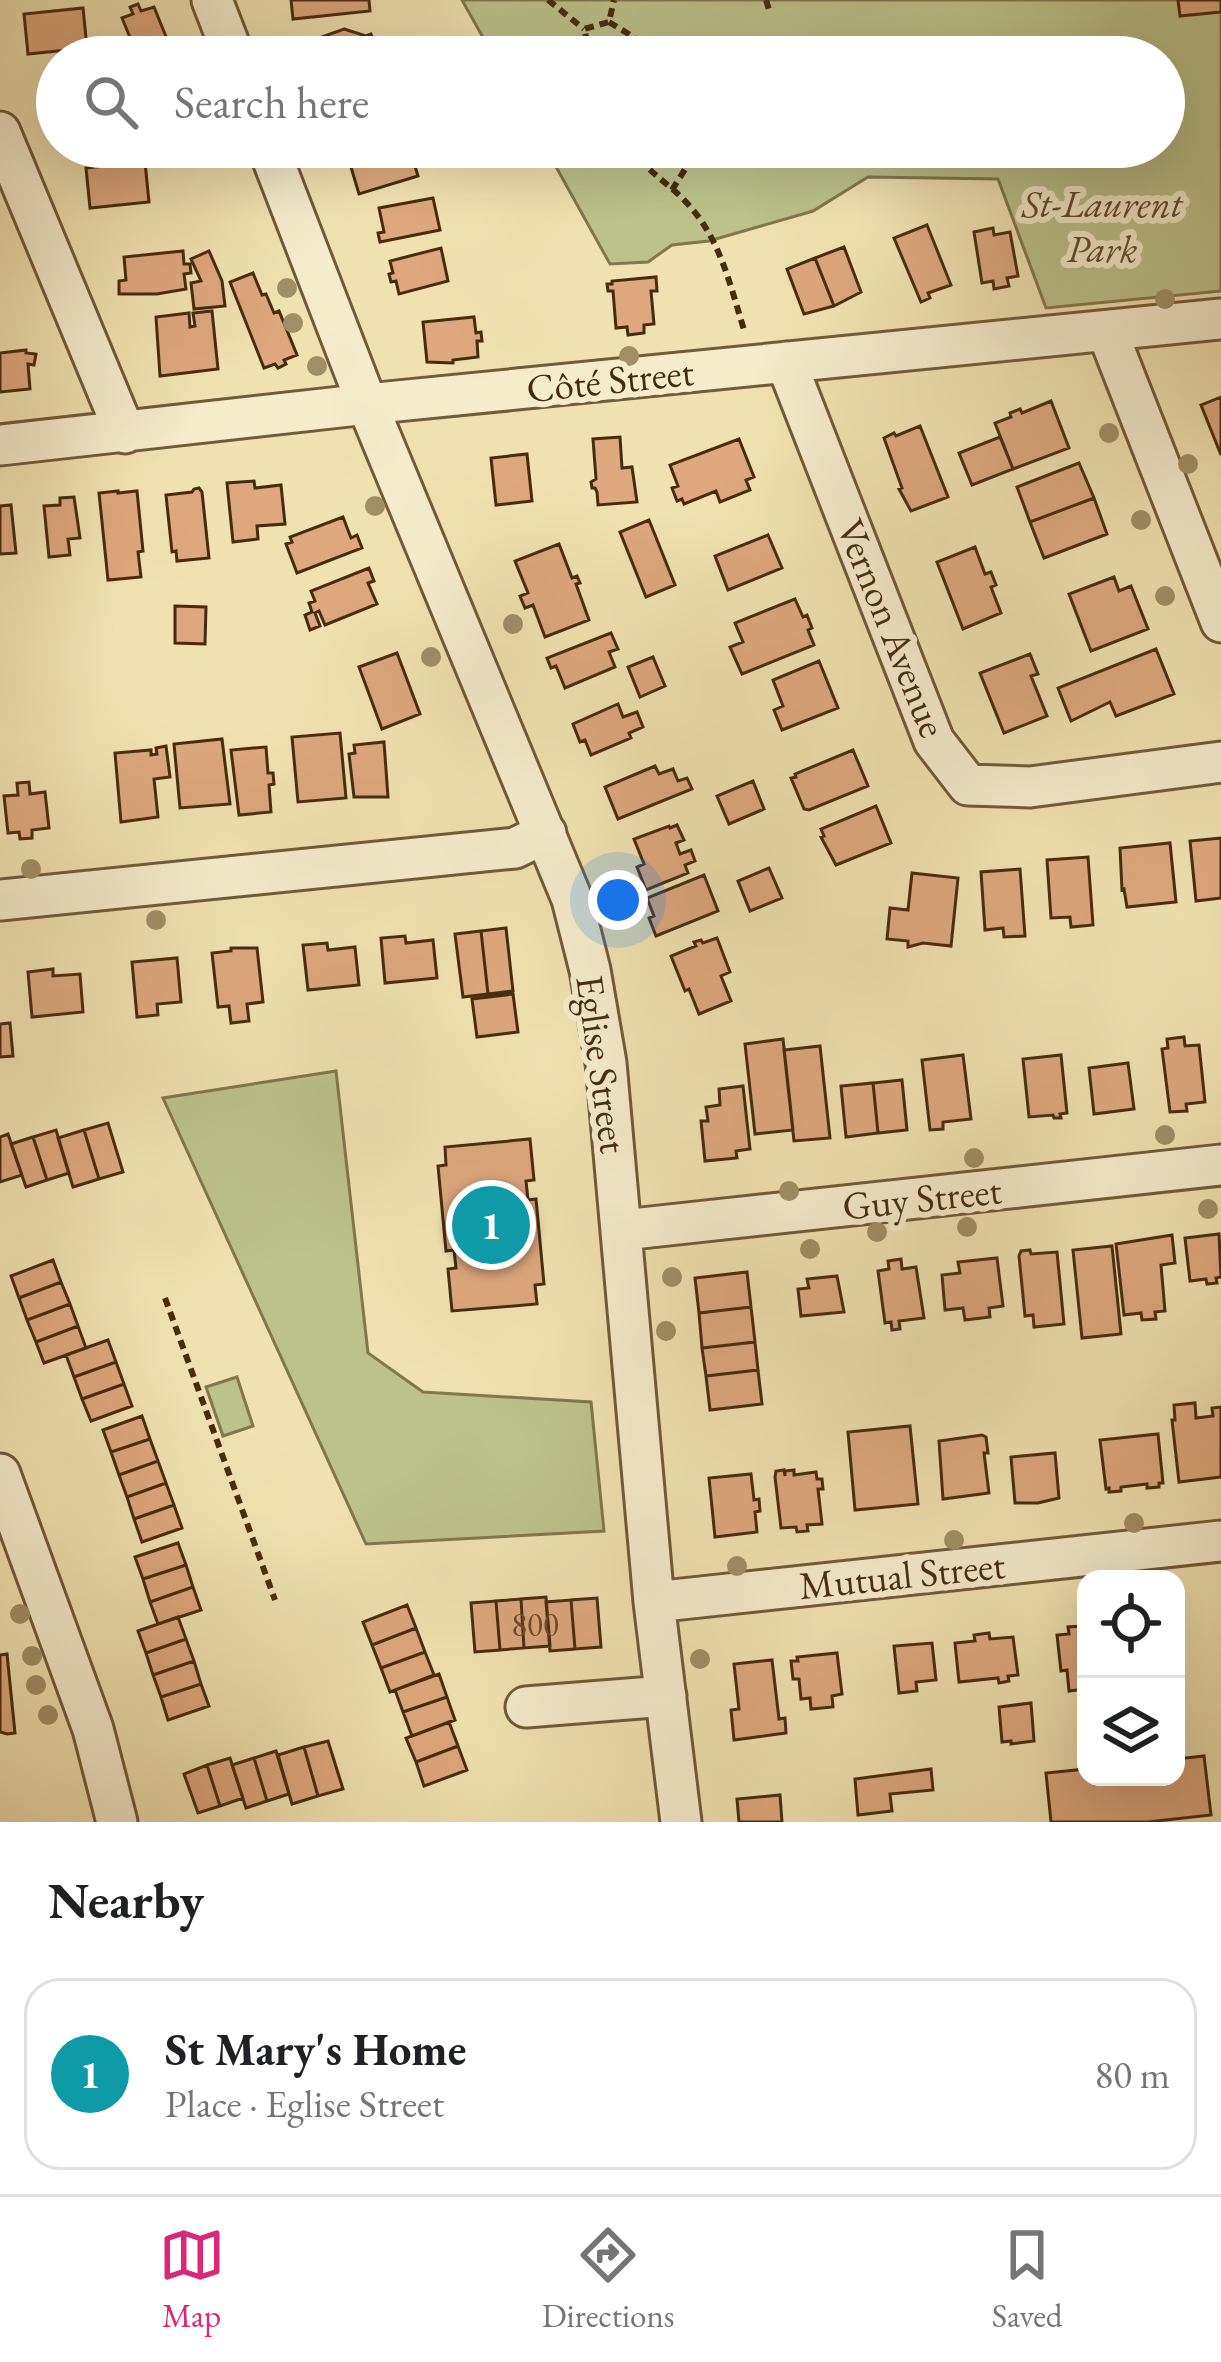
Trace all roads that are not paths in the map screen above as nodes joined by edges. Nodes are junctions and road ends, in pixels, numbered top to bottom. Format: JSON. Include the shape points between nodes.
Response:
{"nodes":[{"id":1,"x":212,"y":0,"type":"edge"},
{"id":2,"x":225,"y":36,"type":"edge"},
{"id":3,"x":0,"y":132,"type":"edge"},
{"id":4,"x":276,"y":168,"type":"edge"},
{"id":5,"x":1221,"y":319,"type":"edge"},
{"id":6,"x":1107,"y":331,"type":"junction"},
{"id":7,"x":769,"y":364,"type":"junction"},
{"id":8,"x":367,"y":404,"type":"junction"},
{"id":9,"x":125,"y":433,"type":"junction"},
{"id":10,"x":0,"y":445,"type":"edge"},
{"id":11,"x":1221,"y":622,"type":"edge"},
{"id":12,"x":1221,"y":762,"type":"edge"},
{"id":13,"x":546,"y":833,"type":"junction"},
{"id":14,"x":0,"y":900,"type":"edge"},
{"id":15,"x":1221,"y":1166,"type":"edge"},
{"id":16,"x":623,"y":1230,"type":"junction"},
{"id":17,"x":0,"y":1474,"type":"edge"},
{"id":18,"x":1221,"y":1541,"type":"edge"},
{"id":19,"x":654,"y":1602,"type":"junction"},
{"id":20,"x":666,"y":1696,"type":"junction"},
{"id":21,"x":526,"y":1707,"type":"dead end"},
{"id":22,"x":116,"y":1822,"type":"edge"},
{"id":23,"x":681,"y":1822,"type":"edge"}],
"edges":[{"from":1,"to":2,"type":"street"},
{"from":3,"to":9,"type":"street"},
{"from":4,"to":8,"type":"street","name":"Eglise Street"},
{"from":5,"to":6,"type":"street","name":"Côté Street"},
{"from":6,"to":7,"type":"street","name":"Côté Street"},
{"from":6,"to":11,"type":"street"},
{"from":7,"to":8,"type":"street","name":"Côté Street"},
{"from":7,"to":12,"type":"street","name":"Vernon Avenue","via":[[934,741],[968,785],[1030,787]]},
{"from":8,"to":9,"type":"street","name":"Côté Street"},
{"from":8,"to":13,"type":"street","name":"Eglise Street"},
{"from":9,"to":10,"type":"street","name":"Côté Street"},
{"from":13,"to":14,"type":"street","via":[[515,848]]},
{"from":13,"to":16,"type":"street","name":"Eglise Street","via":[[590,970]]},
{"from":15,"to":16,"type":"street","name":"Guy Street"},
{"from":16,"to":19,"type":"street","name":"Eglise Street"},
{"from":17,"to":22,"type":"street","via":[[93,1729]]},
{"from":18,"to":19,"type":"street","name":"Mutual Street"},
{"from":19,"to":20,"type":"street","name":"Eglise Street"},
{"from":20,"to":21,"type":"street"},
{"from":20,"to":23,"type":"street","name":"Eglise Street"}]}
